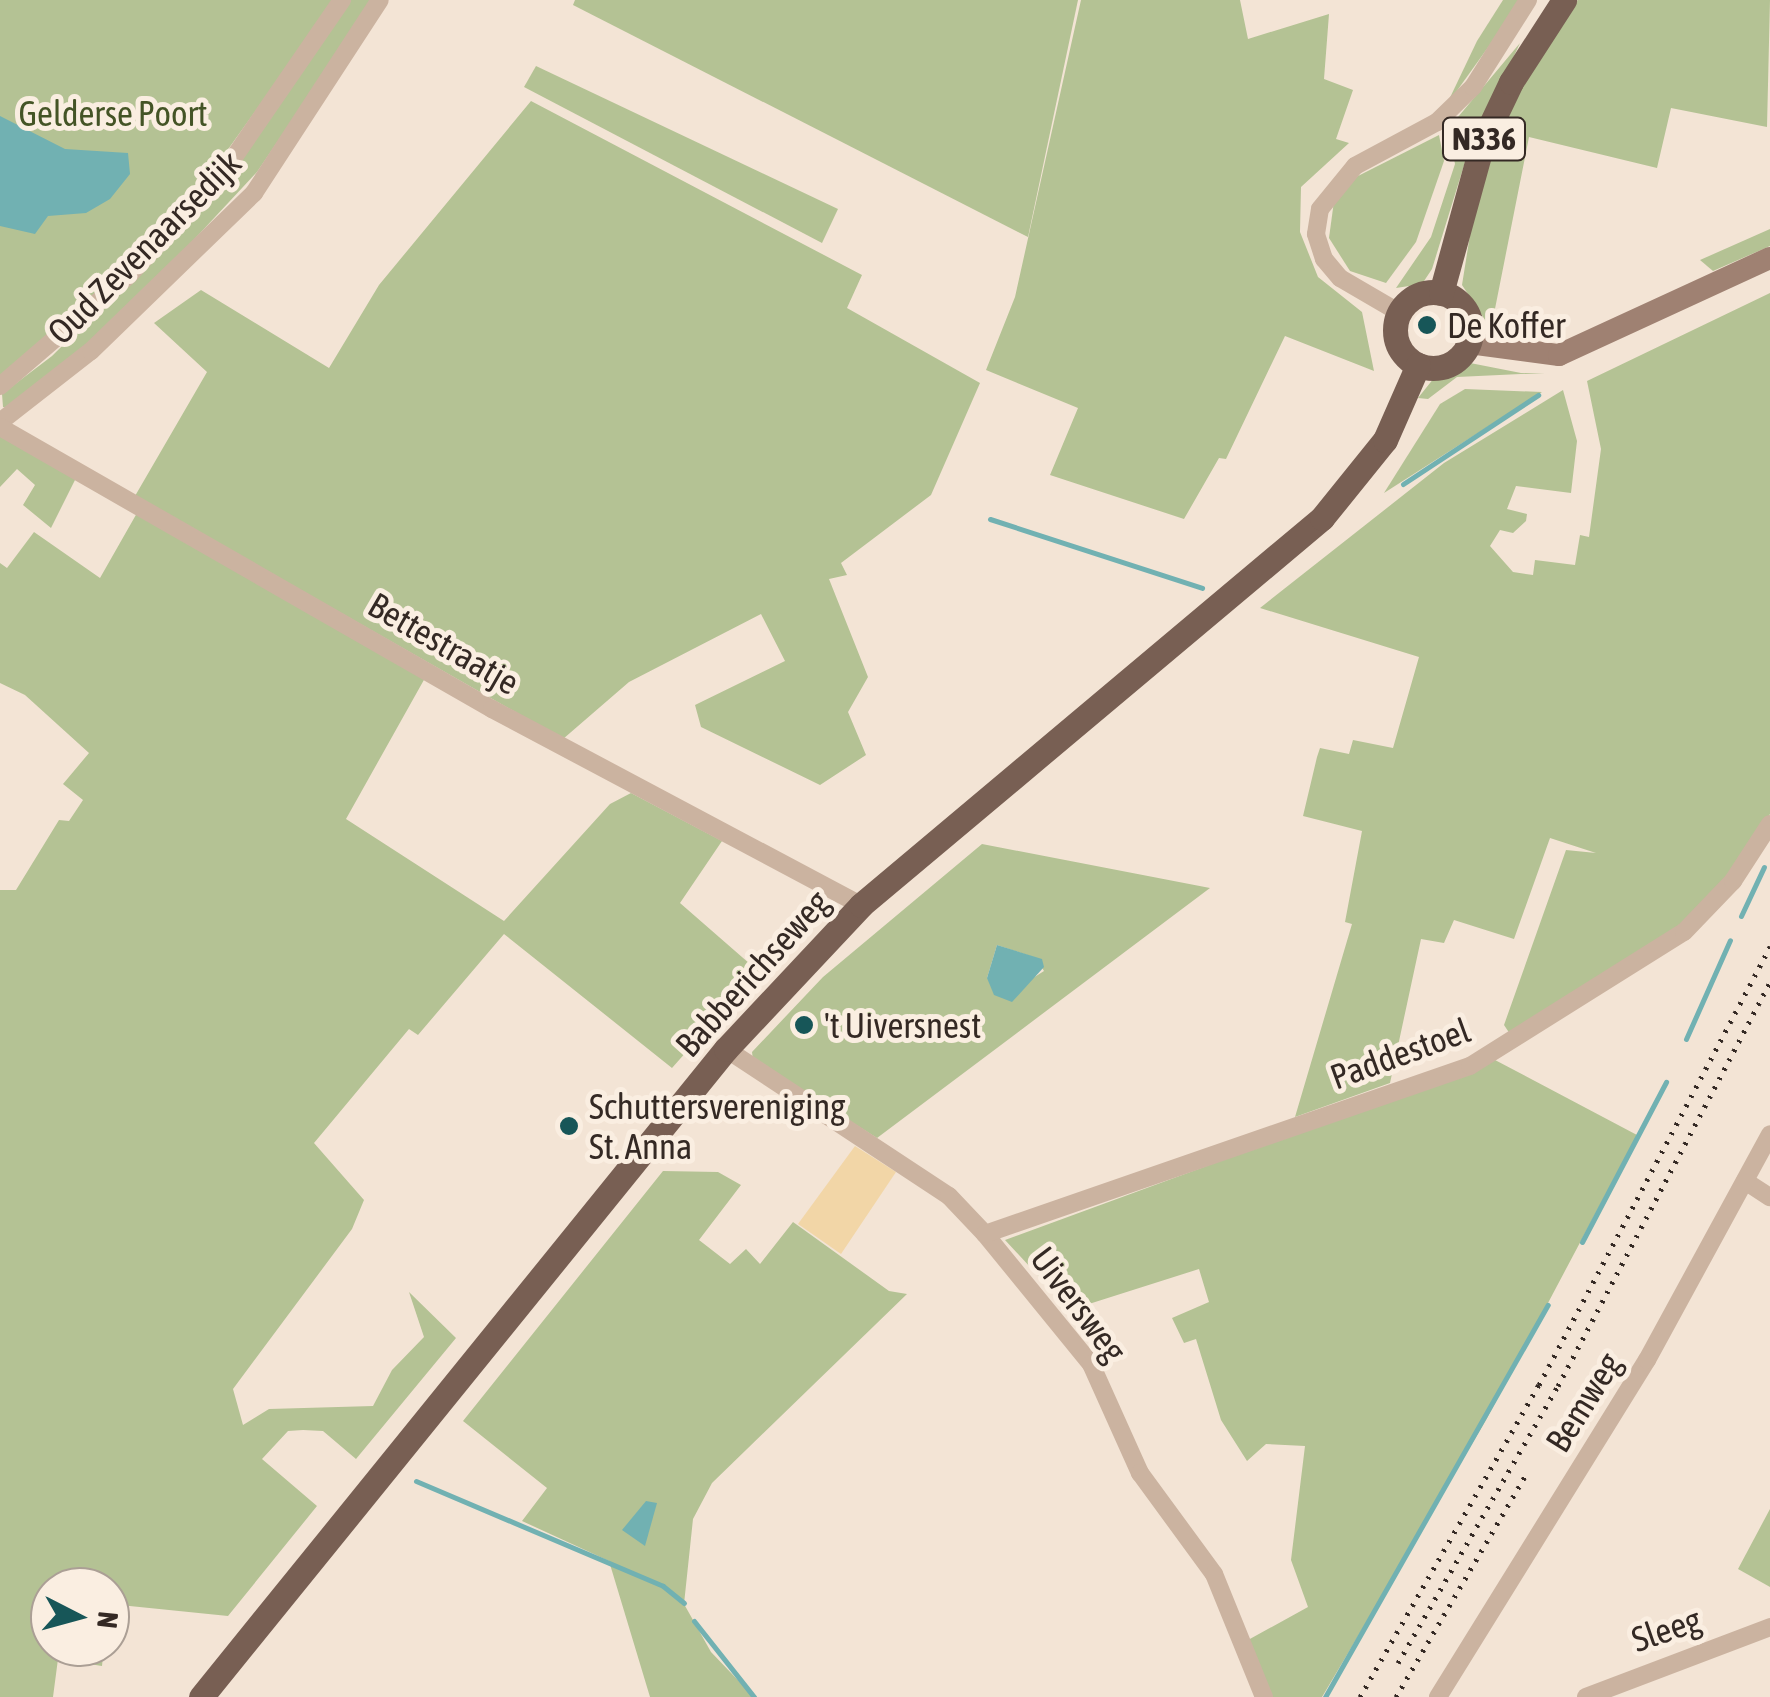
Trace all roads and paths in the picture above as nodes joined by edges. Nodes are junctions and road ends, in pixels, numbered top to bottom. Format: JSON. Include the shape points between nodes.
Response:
{"nodes":[{"id":1,"x":342,"y":0,"type":"edge"},
{"id":2,"x":380,"y":0,"type":"edge"},
{"id":3,"x":1528,"y":0,"type":"edge"},
{"id":4,"x":1564,"y":0,"type":"edge"},
{"id":5,"x":1770,"y":258,"type":"edge"},
{"id":6,"x":1440,"y":293,"type":"junction"},
{"id":7,"x":1400,"y":313,"type":"junction"},
{"id":8,"x":1469,"y":343,"type":"junction"},
{"id":9,"x":1418,"y":365,"type":"junction"},
{"id":10,"x":0,"y":386,"type":"edge"},
{"id":11,"x":0,"y":424,"type":"edge"},
{"id":12,"x":1770,"y":824,"type":"edge"},
{"id":13,"x":861,"y":905,"type":"junction"},
{"id":14,"x":726,"y":1049,"type":"junction"},
{"id":15,"x":1770,"y":1134,"type":"edge"},
{"id":16,"x":1745,"y":1181,"type":"junction"},
{"id":17,"x":1770,"y":1197,"type":"edge"},
{"id":18,"x":984,"y":1234,"type":"junction"},
{"id":19,"x":1770,"y":1626,"type":"edge"},
{"id":20,"x":201,"y":1697,"type":"edge"},
{"id":21,"x":1264,"y":1697,"type":"edge"},
{"id":22,"x":1438,"y":1697,"type":"edge"},
{"id":23,"x":1586,"y":1697,"type":"edge"}],
"edges":[{"from":1,"to":10,"type":"street","name":"Oud Zevenaarsedijk","via":[[221,176],[130,275]]},
{"from":2,"to":11,"type":"street","name":"Oud Zevenaarsedijk","via":[[254,193],[91,351]]},
{"from":3,"to":7,"type":"street","via":[[1473,87],[1438,122],[1355,166],[1320,209],[1316,234],[1324,259],[1340,278]]},
{"from":4,"to":6,"type":"main road","number":"N336","via":[[1511,82],[1483,141]]},
{"from":5,"to":8,"type":"street","via":[[1560,355],[1535,357]]},
{"from":6,"to":7,"type":"main road","via":[[1417,296]]},
{"from":6,"to":8,"type":"main road","via":[[1463,306]]},
{"from":7,"to":9,"type":"main road","via":[[1396,337]]},
{"from":8,"to":9,"type":"main road","via":[[1454,362]]},
{"from":9,"to":13,"type":"main road","name":"Babberichseweg","via":[[1385,440],[1322,518]]},
{"from":11,"to":13,"type":"street","name":"Bettestraatje","via":[[492,709]]},
{"from":12,"to":18,"type":"street","name":"Paddestoel","via":[[1734,881],[1684,932],[1470,1066]]},
{"from":13,"to":14,"type":"main road","name":"Babberichseweg"},
{"from":14,"to":18,"type":"street","name":"Uiversweg","via":[[949,1196]]},
{"from":14,"to":20,"type":"main road","name":"Babberichseweg"},
{"from":15,"to":16,"type":"street","name":"Bemweg"},
{"from":16,"to":17,"type":"street"},
{"from":16,"to":22,"type":"street","name":"Bemweg","via":[[1647,1360]]},
{"from":18,"to":21,"type":"street","name":"Uiversweg","via":[[1091,1364],[1140,1473],[1214,1574]]},
{"from":19,"to":23,"type":"street","name":"Sleeg"}]}
